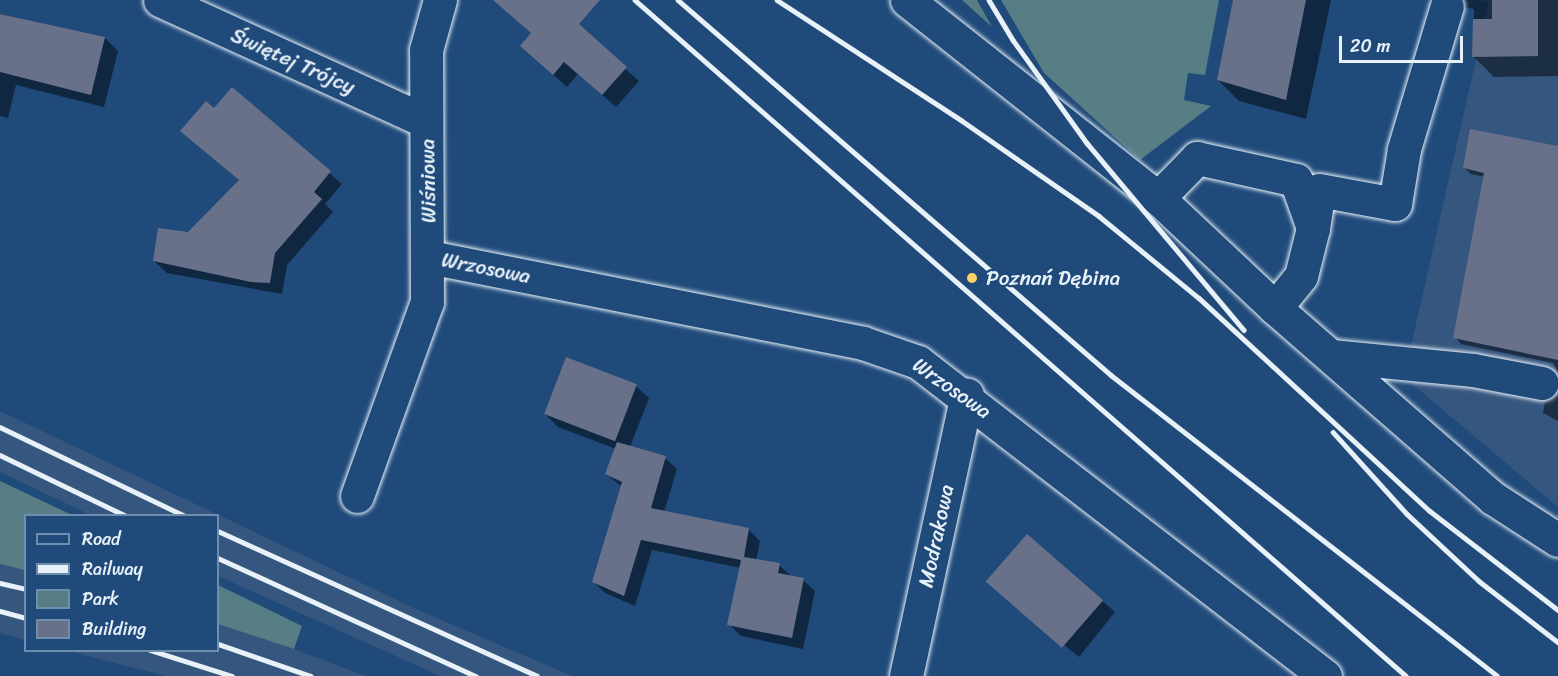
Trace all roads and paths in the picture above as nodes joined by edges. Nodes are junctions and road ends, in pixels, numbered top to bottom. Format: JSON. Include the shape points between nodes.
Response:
{"nodes":[{"id":1,"x":160,"y":0,"type":"edge"},
{"id":2,"x":440,"y":0,"type":"edge"},
{"id":3,"x":907,"y":0,"type":"edge"},
{"id":4,"x":1447,"y":6,"type":"dead end"},
{"id":5,"x":426,"y":121,"type":"junction"},
{"id":6,"x":1307,"y":185,"type":"junction"},
{"id":7,"x":1158,"y":198,"type":"junction"},
{"id":8,"x":429,"y":257,"type":"junction"},
{"id":9,"x":1275,"y":308,"type":"junction"},
{"id":10,"x":1331,"y":356,"type":"junction"},
{"id":11,"x":1542,"y":383,"type":"dead end"},
{"id":12,"x":967,"y":396,"type":"junction"},
{"id":13,"x":357,"y":496,"type":"dead end"},
{"id":14,"x":1558,"y":540,"type":"edge"},
{"id":15,"x":906,"y":676,"type":"edge"},
{"id":16,"x":1325,"y":676,"type":"edge"}],
"edges":[{"from":1,"to":5,"type":"street","name":"Świętej Trójcy"},
{"from":2,"to":5,"type":"street","name":"Wiśniowa","via":[[426,50]]},
{"from":3,"to":7,"type":"street"},
{"from":4,"to":6,"type":"street","via":[[1404,149],[1395,204]]},
{"from":5,"to":8,"type":"street","name":"Wiśniowa"},
{"from":6,"to":7,"type":"street","via":[[1197,158]]},
{"from":6,"to":9,"type":"street","via":[[1313,228],[1301,276]]},
{"from":7,"to":9,"type":"street"},
{"from":8,"to":12,"type":"street","name":"Wrzosowa","via":[[894,351],[918,362]]},
{"from":8,"to":13,"type":"street","name":"Wiśniowa","via":[[422,322]]},
{"from":9,"to":10,"type":"street"},
{"from":10,"to":11,"type":"street","via":[[1473,370]]},
{"from":10,"to":14,"type":"street","via":[[1493,498]]},
{"from":12,"to":15,"type":"street","name":"Modrakowa"},
{"from":12,"to":16,"type":"street","name":"Wrzosowa"}]}
